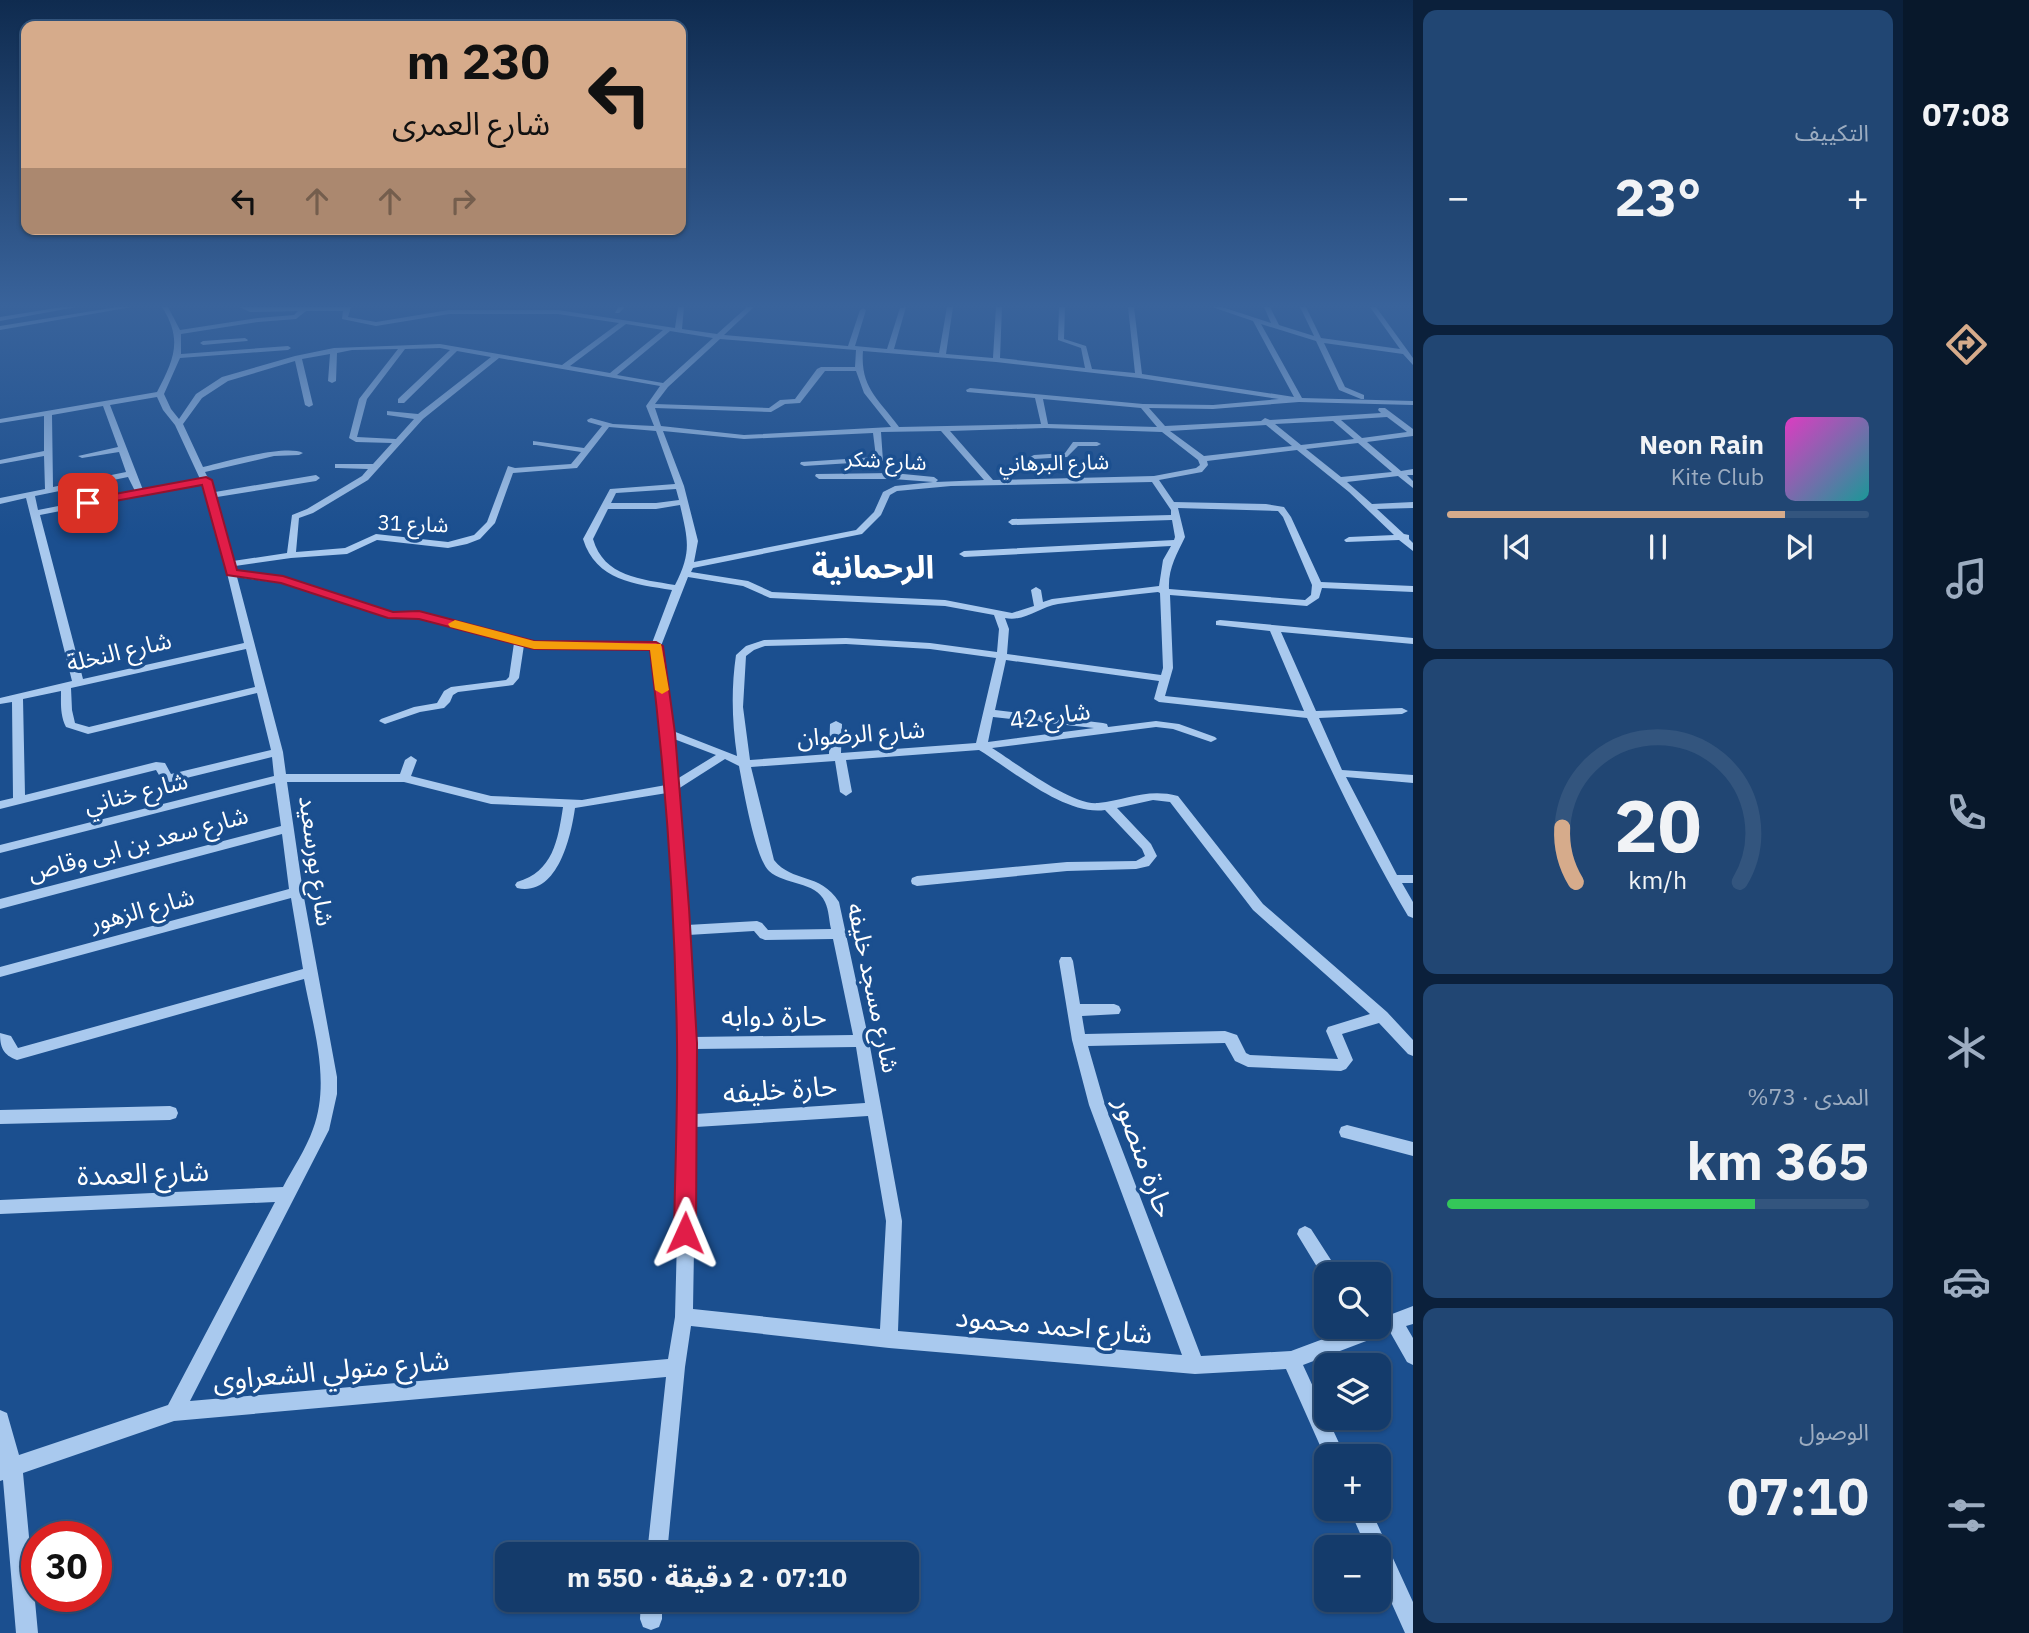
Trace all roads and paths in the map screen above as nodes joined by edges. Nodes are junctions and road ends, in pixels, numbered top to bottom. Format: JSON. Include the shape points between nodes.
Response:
{"nodes":[{"id":1,"x":165,"y":383,"type":"edge"},
{"id":2,"x":218,"y":383,"type":"edge"},
{"id":3,"x":304,"y":383,"type":"edge"},
{"id":4,"x":375,"y":383,"type":"edge"},
{"id":5,"x":419,"y":383,"type":"edge"},
{"id":6,"x":463,"y":383,"type":"edge"},
{"id":7,"x":654,"y":383,"type":"edge"},
{"id":8,"x":812,"y":383,"type":"edge"},
{"id":9,"x":861,"y":383,"type":"edge"},
{"id":10,"x":1187,"y":383,"type":"edge"},
{"id":11,"x":1290,"y":383,"type":"edge"},
{"id":12,"x":1340,"y":383,"type":"edge"},
{"id":13,"x":665,"y":385,"type":"joint"},
{"id":14,"x":970,"y":390,"type":"dead end"},
{"id":15,"x":160,"y":394,"type":"junction"},
{"id":16,"x":1413,"y":395,"type":"edge"},
{"id":17,"x":1038,"y":397,"type":"junction"},
{"id":18,"x":1299,"y":400,"type":"junction"},
{"id":19,"x":1367,"y":400,"type":"junction"},
{"id":20,"x":401,"y":401,"type":"dead end"},
{"id":21,"x":106,"y":403,"type":"junction"},
{"id":22,"x":1413,"y":403,"type":"edge"},
{"id":23,"x":309,"y":405,"type":"dead end"},
{"id":24,"x":650,"y":406,"type":"junction"},
{"id":25,"x":1143,"y":406,"type":"junction"},
{"id":26,"x":1250,"y":406,"type":"junction"},
{"id":27,"x":48,"y":413,"type":"junction"},
{"id":28,"x":390,"y":413,"type":"dead end"},
{"id":29,"x":1389,"y":415,"type":"junction"},
{"id":30,"x":420,"y":417,"type":"junction"},
{"id":31,"x":1334,"y":418,"type":"junction"},
{"id":32,"x":591,"y":420,"type":"dead end"},
{"id":33,"x":0,"y":421,"type":"edge"},
{"id":34,"x":1268,"y":423,"type":"junction"},
{"id":35,"x":179,"y":424,"type":"junction"},
{"id":36,"x":607,"y":425,"type":"junction"},
{"id":37,"x":1045,"y":426,"type":"junction"},
{"id":38,"x":1081,"y":427,"type":"junction"},
{"id":39,"x":657,"y":428,"type":"junction"},
{"id":40,"x":943,"y":428,"type":"junction"},
{"id":41,"x":896,"y":429,"type":"junction"},
{"id":42,"x":877,"y":430,"type":"junction"},
{"id":43,"x":1163,"y":430,"type":"junction"},
{"id":44,"x":1413,"y":433,"type":"edge"},
{"id":45,"x":1363,"y":440,"type":"junction"},
{"id":46,"x":400,"y":441,"type":"junction"},
{"id":47,"x":536,"y":443,"type":"dead end"},
{"id":48,"x":1080,"y":444,"type":"junction"},
{"id":49,"x":1097,"y":444,"type":"dead end"},
{"id":50,"x":122,"y":449,"type":"junction"},
{"id":51,"x":1301,"y":449,"type":"junction"},
{"id":52,"x":587,"y":451,"type":"junction"},
{"id":53,"x":49,"y":453,"type":"junction"},
{"id":54,"x":299,"y":453,"type":"dead end"},
{"id":55,"x":82,"y":456,"type":"dead end"},
{"id":56,"x":1034,"y":457,"type":"dead end"},
{"id":57,"x":1202,"y":459,"type":"junction"},
{"id":58,"x":0,"y":462,"type":"edge"},
{"id":59,"x":804,"y":464,"type":"dead end"},
{"id":60,"x":338,"y":466,"type":"dead end"},
{"id":61,"x":376,"y":467,"type":"junction"},
{"id":62,"x":511,"y":469,"type":"joint"},
{"id":63,"x":1413,"y":472,"type":"edge"},
{"id":64,"x":1400,"y":473,"type":"junction"},
{"id":65,"x":131,"y":474,"type":"junction"},
{"id":66,"x":204,"y":475,"type":"junction"},
{"id":67,"x":819,"y":476,"type":"dead end"},
{"id":68,"x":316,"y":478,"type":"dead end"},
{"id":69,"x":1154,"y":479,"type":"junction"},
{"id":70,"x":1339,"y":480,"type":"junction"},
{"id":71,"x":989,"y":482,"type":"junction"},
{"id":72,"x":951,"y":483,"type":"junction"},
{"id":73,"x":1413,"y":485,"type":"edge"},
{"id":74,"x":680,"y":486,"type":"junction"},
{"id":75,"x":49,"y":491,"type":"junction"},
{"id":76,"x":140,"y":493,"type":"junction"},
{"id":77,"x":30,"y":495,"type":"junction"},
{"id":78,"x":212,"y":495,"type":"junction"},
{"id":79,"x":0,"y":501,"type":"edge"},
{"id":80,"x":684,"y":502,"type":"junction"},
{"id":81,"x":1172,"y":505,"type":"junction"},
{"id":82,"x":1413,"y":505,"type":"edge"},
{"id":83,"x":606,"y":506,"type":"junction"},
{"id":84,"x":1368,"y":507,"type":"junction"},
{"id":85,"x":35,"y":513,"type":"junction"},
{"id":86,"x":1177,"y":517,"type":"junction"},
{"id":87,"x":1012,"y":522,"type":"dead end"},
{"id":88,"x":1413,"y":537,"type":"edge"},
{"id":89,"x":1402,"y":538,"type":"junction"},
{"id":90,"x":1349,"y":540,"type":"dead end"},
{"id":91,"x":1178,"y":542,"type":"junction"},
{"id":92,"x":1413,"y":548,"type":"edge"},
{"id":93,"x":964,"y":554,"type":"dead end"},
{"id":94,"x":291,"y":555,"type":"junction"},
{"id":95,"x":231,"y":568,"type":"junction"},
{"id":96,"x":688,"y":570,"type":"junction"},
{"id":97,"x":1317,"y":586,"type":"junction"},
{"id":98,"x":678,"y":588,"type":"junction"},
{"id":99,"x":1162,"y":589,"type":"junction"},
{"id":100,"x":1413,"y":589,"type":"edge"},
{"id":101,"x":1036,"y":590,"type":"dead end"},
{"id":102,"x":1039,"y":607,"type":"junction"},
{"id":103,"x":998,"y":614,"type":"junction"},
{"id":104,"x":1220,"y":623,"type":"dead end"},
{"id":105,"x":1274,"y":628,"type":"junction"},
{"id":106,"x":1413,"y":641,"type":"edge"},
{"id":107,"x":519,"y":643,"type":"junction"},
{"id":108,"x":248,"y":645,"type":"junction"},
{"id":109,"x":656,"y":646,"type":"junction"},
{"id":110,"x":1002,"y":655,"type":"junction"},
{"id":111,"x":1166,"y":679,"type":"junction"},
{"id":112,"x":72,"y":684,"type":"junction"},
{"id":113,"x":260,"y":689,"type":"junction"},
{"id":114,"x":17,"y":697,"type":"junction"},
{"id":115,"x":0,"y":701,"type":"edge"},
{"id":116,"x":1402,"y":711,"type":"dead end"},
{"id":117,"x":989,"y":713,"type":"junction"},
{"id":118,"x":1311,"y":715,"type":"junction"},
{"id":119,"x":385,"y":721,"type":"dead end"},
{"id":120,"x":836,"y":724,"type":"dead end"},
{"id":121,"x":1124,"y":729,"type":"junction"},
{"id":122,"x":667,"y":733,"type":"junction"},
{"id":123,"x":1212,"y":739,"type":"dead end"},
{"id":124,"x":981,"y":746,"type":"junction"},
{"id":125,"x":277,"y":752,"type":"junction"},
{"id":126,"x":725,"y":754,"type":"junction"},
{"id":127,"x":838,"y":757,"type":"junction"},
{"id":128,"x":411,"y":760,"type":"dead end"},
{"id":129,"x":744,"y":764,"type":"junction"},
{"id":130,"x":1339,"y":773,"type":"junction"},
{"id":131,"x":282,"y":778,"type":"junction"},
{"id":132,"x":404,"y":778,"type":"junction"},
{"id":133,"x":1413,"y":779,"type":"edge"},
{"id":134,"x":672,"y":788,"type":"junction"},
{"id":135,"x":846,"y":792,"type":"dead end"},
{"id":136,"x":19,"y":800,"type":"junction"},
{"id":137,"x":0,"y":804,"type":"edge"},
{"id":138,"x":569,"y":804,"type":"junction"},
{"id":139,"x":1100,"y":806,"type":"junction"},
{"id":140,"x":288,"y":828,"type":"junction"},
{"id":141,"x":0,"y":849,"type":"edge"},
{"id":142,"x":1392,"y":878,"type":"junction"},
{"id":143,"x":1413,"y":879,"type":"edge"},
{"id":144,"x":917,"y":881,"type":"dead end"},
{"id":145,"x":522,"y":885,"type":"dead end"},
{"id":146,"x":296,"y":892,"type":"junction"},
{"id":147,"x":0,"y":904,"type":"edge"},
{"id":148,"x":1413,"y":913,"type":"edge"},
{"id":149,"x":681,"y":930,"type":"junction"},
{"id":150,"x":839,"y":934,"type":"junction"},
{"id":151,"x":1066,"y":961,"type":"dead end"},
{"id":152,"x":0,"y":972,"type":"edge"},
{"id":153,"x":310,"y":972,"type":"junction"},
{"id":154,"x":1074,"y":1010,"type":"junction"},
{"id":155,"x":1114,"y":1010,"type":"dead end"},
{"id":156,"x":1382,"y":1016,"type":"junction"},
{"id":157,"x":0,"y":1039,"type":"edge"},
{"id":158,"x":1079,"y":1040,"type":"junction"},
{"id":159,"x":862,"y":1041,"type":"junction"},
{"id":160,"x":687,"y":1043,"type":"junction"},
{"id":161,"x":1413,"y":1050,"type":"edge"},
{"id":162,"x":875,"y":1109,"type":"junction"},
{"id":163,"x":170,"y":1113,"type":"dead end"},
{"id":164,"x":0,"y":1117,"type":"edge"},
{"id":165,"x":688,"y":1121,"type":"junction"},
{"id":166,"x":1347,"y":1132,"type":"dead end"},
{"id":167,"x":1413,"y":1149,"type":"edge"},
{"id":168,"x":287,"y":1194,"type":"junction"},
{"id":169,"x":0,"y":1207,"type":"edge"},
{"id":170,"x":1306,"y":1234,"type":"dead end"},
{"id":171,"x":1324,"y":1262,"type":"edge"},
{"id":172,"x":1413,"y":1315,"type":"edge"},
{"id":173,"x":684,"y":1317,"type":"junction"},
{"id":174,"x":1395,"y":1324,"type":"junction"},
{"id":175,"x":1391,"y":1325,"type":"edge"},
{"id":176,"x":889,"y":1339,"type":"junction"},
{"id":177,"x":1344,"y":1339,"type":"edge"},
{"id":178,"x":1413,"y":1356,"type":"edge"},
{"id":179,"x":1291,"y":1360,"type":"junction"},
{"id":180,"x":1195,"y":1365,"type":"junction"},
{"id":181,"x":676,"y":1367,"type":"junction"},
{"id":182,"x":174,"y":1412,"type":"junction"},
{"id":183,"x":0,"y":1420,"type":"edge"},
{"id":184,"x":1330,"y":1444,"type":"edge"},
{"id":185,"x":6,"y":1468,"type":"edge"},
{"id":186,"x":658,"y":1542,"type":"edge"},
{"id":187,"x":1391,"y":1578,"type":"edge"},
{"id":188,"x":1413,"y":1626,"type":"edge"},
{"id":189,"x":27,"y":1633,"type":"edge"}],
"edges":[{"from":1,"to":15,"type":"street"},
{"from":2,"to":35,"type":"street","via":[[200,396]]},
{"from":3,"to":23,"type":"street"},
{"from":4,"to":46,"type":"street","via":[[363,399],[352,438]]},
{"from":5,"to":20,"type":"street"},
{"from":6,"to":30,"type":"street"},
{"from":7,"to":13,"type":"street"},
{"from":8,"to":24,"type":"street","via":[[797,401],[783,402],[771,410]]},
{"from":9,"to":41,"type":"street"},
{"from":10,"to":18,"type":"street"},
{"from":11,"to":18,"type":"street"},
{"from":12,"to":19,"type":"street"},
{"from":13,"to":24,"type":"street"},
{"from":14,"to":17,"type":"street"},
{"from":15,"to":21,"type":"street"},
{"from":15,"to":35,"type":"street","name":"شارع بورسعيد"},
{"from":16,"to":19,"type":"street"},
{"from":17,"to":25,"type":"street"},
{"from":17,"to":37,"type":"street"},
{"from":18,"to":19,"type":"street"},
{"from":18,"to":26,"type":"street"},
{"from":19,"to":22,"type":"street"},
{"from":19,"to":29,"type":"street"},
{"from":21,"to":27,"type":"street"},
{"from":21,"to":50,"type":"street"},
{"from":24,"to":39,"type":"street"},
{"from":25,"to":26,"type":"street"},
{"from":25,"to":43,"type":"street"},
{"from":26,"to":34,"type":"street"},
{"from":27,"to":33,"type":"street"},
{"from":27,"to":53,"type":"street"},
{"from":28,"to":30,"type":"street"},
{"from":29,"to":31,"type":"street"},
{"from":29,"to":44,"type":"street"},
{"from":30,"to":46,"type":"street"},
{"from":31,"to":34,"type":"street"},
{"from":31,"to":45,"type":"street"},
{"from":32,"to":36,"type":"street"},
{"from":34,"to":43,"type":"street"},
{"from":34,"to":51,"type":"street"},
{"from":35,"to":66,"type":"street","name":"شارع بورسعيد"},
{"from":36,"to":39,"type":"street"},
{"from":36,"to":52,"type":"street"},
{"from":37,"to":38,"type":"street"},
{"from":37,"to":40,"type":"street"},
{"from":38,"to":43,"type":"street"},
{"from":38,"to":48,"type":"street"},
{"from":39,"to":42,"type":"street","via":[[744,437]]},
{"from":39,"to":74,"type":"street"},
{"from":40,"to":41,"type":"street"},
{"from":40,"to":71,"type":"street"},
{"from":41,"to":42,"type":"street"},
{"from":42,"to":59,"type":"street","via":[[880,459]]},
{"from":43,"to":57,"type":"street"},
{"from":44,"to":45,"type":"street"},
{"from":45,"to":51,"type":"street"},
{"from":45,"to":64,"type":"street"},
{"from":46,"to":61,"type":"street"},
{"from":47,"to":52,"type":"street"},
{"from":48,"to":49,"type":"street"},
{"from":48,"to":56,"type":"street","via":[[1067,455]]},
{"from":50,"to":55,"type":"street"},
{"from":50,"to":65,"type":"street"},
{"from":51,"to":57,"type":"street"},
{"from":51,"to":70,"type":"street"},
{"from":52,"to":62,"type":"street","via":[[570,467]]},
{"from":53,"to":58,"type":"street"},
{"from":53,"to":75,"type":"street"},
{"from":54,"to":66,"type":"street","via":[[274,454]]},
{"from":57,"to":69,"type":"street","name":"شارع البرهاني","via":[[1204,465],[1199,470]]},
{"from":60,"to":61,"type":"street"},
{"from":61,"to":94,"type":"street","via":[[350,488],[295,517]]},
{"from":62,"to":94,"type":"street","name":"شارع 31","via":[[491,523],[477,537],[448,545],[376,537],[347,551]]},
{"from":63,"to":64,"type":"street"},
{"from":64,"to":70,"type":"street"},
{"from":64,"to":73,"type":"street"},
{"from":65,"to":75,"type":"street"},
{"from":65,"to":76,"type":"street"},
{"from":66,"to":76,"type":"street"},
{"from":66,"to":78,"type":"street","name":"شارع بورسعيد"},
{"from":67,"to":72,"type":"street","name":"شارع شكر","via":[[893,475]]},
{"from":68,"to":78,"type":"street"},
{"from":69,"to":71,"type":"street","name":"شارع البرهاني"},
{"from":69,"to":81,"type":"street"},
{"from":70,"to":84,"type":"street"},
{"from":71,"to":72,"type":"street","name":"شارع البرهاني"},
{"from":72,"to":96,"type":"street","name":"شارع البرهاني","via":[[895,489],[886,494],[878,513],[859,532]]},
{"from":74,"to":80,"type":"street"},
{"from":74,"to":83,"type":"street","via":[[613,491]]},
{"from":75,"to":77,"type":"street"},
{"from":76,"to":85,"type":"street"},
{"from":77,"to":79,"type":"street"},
{"from":77,"to":85,"type":"street"},
{"from":78,"to":95,"type":"street","name":"شارع بورسعيد"},
{"from":80,"to":83,"type":"street"},
{"from":80,"to":96,"type":"street","via":[[693,541]]},
{"from":81,"to":86,"type":"street"},
{"from":81,"to":97,"type":"street","via":[[1281,509]]},
{"from":82,"to":84,"type":"street"},
{"from":83,"to":98,"type":"street","via":[[589,539],[602,565],[620,575]]},
{"from":84,"to":89,"type":"street"},
{"from":85,"to":112,"type":"street"},
{"from":86,"to":87,"type":"street"},
{"from":86,"to":91,"type":"street"},
{"from":88,"to":89,"type":"street"},
{"from":89,"to":90,"type":"street"},
{"from":89,"to":92,"type":"street"},
{"from":91,"to":93,"type":"street"},
{"from":91,"to":99,"type":"street","via":[[1168,560]]},
{"from":94,"to":95,"type":"street","name":"شارع 31"},
{"from":95,"to":107,"type":"street","via":[[392,615],[419,615]]},
{"from":95,"to":108,"type":"street","name":"شارع بورسعيد"},
{"from":96,"to":98,"type":"street"},
{"from":96,"to":103,"type":"street","via":[[748,583],[770,595],[945,603]]},
{"from":97,"to":99,"type":"street","via":[[1317,596],[1307,603]]},
{"from":97,"to":100,"type":"street"},
{"from":98,"to":109,"type":"street"},
{"from":99,"to":102,"type":"street"},
{"from":99,"to":111,"type":"street"},
{"from":101,"to":102,"type":"street"},
{"from":102,"to":103,"type":"street","via":[[1024,614]]},
{"from":103,"to":110,"type":"street","via":[[1004,629]]},
{"from":104,"to":105,"type":"street"},
{"from":105,"to":106,"type":"street"},
{"from":105,"to":118,"type":"street"},
{"from":107,"to":109,"type":"street"},
{"from":107,"to":119,"type":"street","via":[[514,678],[509,682],[455,689],[440,706]]},
{"from":108,"to":112,"type":"street","name":"شارع النخلة"},
{"from":108,"to":113,"type":"street","name":"شارع بورسعيد"},
{"from":109,"to":122,"type":"street"},
{"from":110,"to":111,"type":"street","name":"شارع مسجد خليفه"},
{"from":110,"to":117,"type":"street"},
{"from":110,"to":129,"type":"street","name":"شارع مسجد خليفه","via":[[846,641],[764,643],[750,648],[739,664]]},
{"from":111,"to":118,"type":"street","via":[[1159,699]]},
{"from":112,"to":113,"type":"street","via":[[66,710],[70,725],[88,731]]},
{"from":112,"to":114,"type":"street","name":"شارع النخلة"},
{"from":113,"to":125,"type":"street","name":"شارع بورسعيد"},
{"from":114,"to":115,"type":"street","name":"شارع النخلة"},
{"from":114,"to":136,"type":"street"},
{"from":116,"to":118,"type":"street"},
{"from":117,"to":121,"type":"street","name":"شارع 42"},
{"from":117,"to":124,"type":"street"},
{"from":118,"to":130,"type":"street"},
{"from":120,"to":127,"type":"street"},
{"from":121,"to":123,"type":"street","name":"شارع 42","via":[[1175,726]]},
{"from":121,"to":124,"type":"street","name":"شارع 42"},
{"from":122,"to":126,"type":"street"},
{"from":122,"to":134,"type":"street"},
{"from":124,"to":127,"type":"street","name":"شارع الرضوان"},
{"from":124,"to":139,"type":"street","via":[[1077,803]]},
{"from":125,"to":131,"type":"street","name":"شارع بورسعيد"},
{"from":125,"to":136,"type":"street","via":[[168,778],[161,766],[156,766]]},
{"from":126,"to":129,"type":"street"},
{"from":126,"to":134,"type":"street","name":"شارع خناني"},
{"from":127,"to":129,"type":"street","name":"شارع الرضوان"},
{"from":127,"to":135,"type":"street"},
{"from":128,"to":132,"type":"street"},
{"from":129,"to":150,"type":"street","name":"شارع مسجد خليفه","via":[[769,865],[824,890],[832,902]]},
{"from":130,"to":133,"type":"street"},
{"from":130,"to":142,"type":"street"},
{"from":131,"to":132,"type":"street","name":"شارع خناني"},
{"from":131,"to":140,"type":"street","name":"شارع بورسعيد"},
{"from":131,"to":141,"type":"street","name":"شارع خناني"},
{"from":132,"to":138,"type":"street","name":"شارع خناني","via":[[491,800]]},
{"from":134,"to":138,"type":"street","name":"شارع خناني"},
{"from":134,"to":149,"type":"street"},
{"from":136,"to":137,"type":"street"},
{"from":138,"to":145,"type":"street","via":[[561,848],[535,881]]},
{"from":139,"to":144,"type":"street","via":[[1147,847],[1149,861]]},
{"from":139,"to":156,"type":"street","via":[[1160,795],[1179,803],[1258,907]]},
{"from":140,"to":146,"type":"street","name":"شارع بورسعيد"},
{"from":140,"to":147,"type":"street","name":"شارع سعد بن ابى وقاص"},
{"from":142,"to":143,"type":"street"},
{"from":142,"to":148,"type":"street"},
{"from":146,"to":152,"type":"street","name":"شارع الزهور"},
{"from":146,"to":153,"type":"street","name":"شارع بورسعيد"},
{"from":149,"to":150,"type":"street","via":[[757,926],[765,935]]},
{"from":149,"to":160,"type":"street"},
{"from":150,"to":159,"type":"street","name":"شارع مسجد خليفه"},
{"from":151,"to":154,"type":"street","name":"حارة منصور"},
{"from":153,"to":157,"type":"street","via":[[17,1054]]},
{"from":153,"to":168,"type":"street","name":"شارع بورسعيد","via":[[329,1094],[321,1130]]},
{"from":154,"to":155,"type":"street"},
{"from":154,"to":158,"type":"street","name":"حارة منصور"},
{"from":156,"to":158,"type":"street","via":[[1333,1031],[1346,1060],[1341,1065],[1248,1061],[1240,1057],[1232,1039],[1225,1037]]},
{"from":156,"to":161,"type":"street"},
{"from":158,"to":180,"type":"street","name":"حارة منصور","via":[[1097,1105]]},
{"from":159,"to":160,"type":"street","name":"حارة دوابه"},
{"from":159,"to":162,"type":"street","name":"شارع مسجد خليفه"},
{"from":160,"to":165,"type":"street"},
{"from":162,"to":165,"type":"street","name":"حارة خليفه"},
{"from":162,"to":176,"type":"street","name":"شارع مسجد خليفه","via":[[894,1221]]},
{"from":163,"to":164,"type":"street"},
{"from":165,"to":173,"type":"street"},
{"from":166,"to":167,"type":"street"},
{"from":168,"to":169,"type":"street","name":"شارع العمدة"},
{"from":168,"to":182,"type":"street","name":"شارع بورسعيد"},
{"from":170,"to":171,"type":"street"},
{"from":172,"to":174,"type":"street","name":"شارع احمد محمود"},
{"from":173,"to":176,"type":"street","name":"شارع احمد محمود"},
{"from":173,"to":181,"type":"street"},
{"from":174,"to":175,"type":"street","name":"شارع احمد محمود"},
{"from":174,"to":178,"type":"street"},
{"from":176,"to":180,"type":"street","name":"شارع احمد محمود"},
{"from":177,"to":179,"type":"street","name":"شارع احمد محمود"},
{"from":179,"to":180,"type":"street","name":"شارع احمد محمود"},
{"from":179,"to":184,"type":"street"},
{"from":181,"to":182,"type":"street","name":"شارع متولي الشعراوى"},
{"from":181,"to":186,"type":"street"},
{"from":182,"to":185,"type":"street","name":"شارع متولي الشعراوى"},
{"from":183,"to":185,"type":"street"},
{"from":185,"to":189,"type":"street"},
{"from":187,"to":188,"type":"street"}]}
